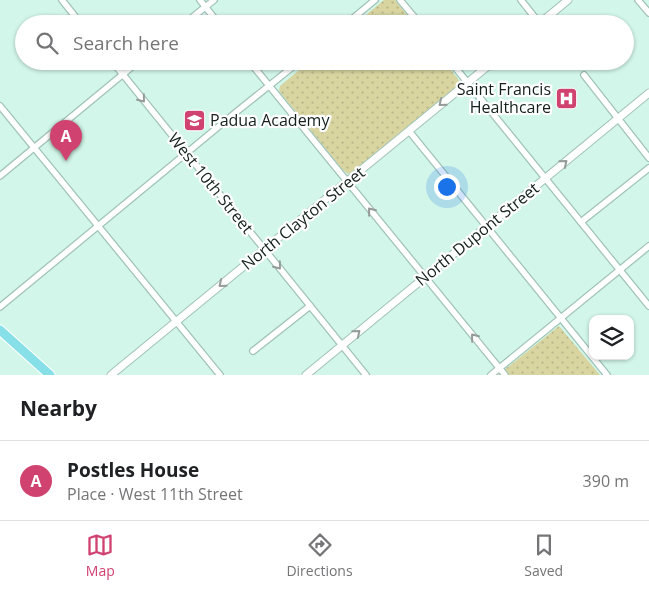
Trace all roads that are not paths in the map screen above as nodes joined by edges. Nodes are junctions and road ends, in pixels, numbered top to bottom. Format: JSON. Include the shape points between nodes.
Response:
{"nodes":[{"id":1,"x":62,"y":0,"type":"edge"},
{"id":2,"x":200,"y":0,"type":"edge"},
{"id":3,"x":214,"y":0,"type":"edge"},
{"id":4,"x":375,"y":0,"type":"edge"},
{"id":5,"x":400,"y":0,"type":"edge"},
{"id":6,"x":521,"y":0,"type":"edge"},
{"id":7,"x":568,"y":0,"type":"edge"},
{"id":8,"x":638,"y":0,"type":"edge"},
{"id":9,"x":206,"y":7,"type":"junction"},
{"id":10,"x":649,"y":13,"type":"edge"},
{"id":11,"x":74,"y":15,"type":"edge"},
{"id":12,"x":196,"y":15,"type":"edge"},
{"id":13,"x":212,"y":15,"type":"edge"},
{"id":14,"x":357,"y":15,"type":"edge"},
{"id":15,"x":412,"y":15,"type":"edge"},
{"id":16,"x":533,"y":15,"type":"edge"},
{"id":17,"x":550,"y":15,"type":"edge"},
{"id":18,"x":119,"y":70,"type":"edge"},
{"id":19,"x":129,"y":70,"type":"edge"},
{"id":20,"x":257,"y":70,"type":"edge"},
{"id":21,"x":289,"y":70,"type":"edge"},
{"id":22,"x":457,"y":70,"type":"edge"},
{"id":23,"x":483,"y":70,"type":"edge"},
{"id":24,"x":123,"y":75,"type":"junction"},
{"id":25,"x":584,"y":76,"type":"dead end"},
{"id":26,"x":468,"y":83,"type":"junction"},
{"id":27,"x":270,"y":86,"type":"junction"},
{"id":28,"x":649,"y":93,"type":"edge"},
{"id":29,"x":0,"y":106,"type":"edge"},
{"id":30,"x":618,"y":119,"type":"junction"},
{"id":31,"x":408,"y":131,"type":"junction"},
{"id":32,"x":34,"y":148,"type":"junction"},
{"id":33,"x":187,"y":154,"type":"junction"},
{"id":34,"x":649,"y":158,"type":"edge"},
{"id":35,"x":649,"y":168,"type":"edge"},
{"id":36,"x":0,"y":176,"type":"edge"},
{"id":37,"x":545,"y":178,"type":"junction"},
{"id":38,"x":347,"y":182,"type":"junction"},
{"id":39,"x":581,"y":222,"type":"junction"},
{"id":40,"x":99,"y":226,"type":"junction"},
{"id":41,"x":486,"y":227,"type":"junction"},
{"id":42,"x":649,"y":246,"type":"edge"},
{"id":43,"x":264,"y":249,"type":"junction"},
{"id":44,"x":620,"y":270,"type":"junction"},
{"id":45,"x":425,"y":277,"type":"junction"},
{"id":46,"x":310,"y":306,"type":"junction"},
{"id":47,"x":649,"y":306,"type":"edge"},
{"id":48,"x":0,"y":307,"type":"edge"},
{"id":49,"x":561,"y":318,"type":"junction"},
{"id":50,"x":176,"y":322,"type":"junction"},
{"id":51,"x":0,"y":330,"type":"edge"},
{"id":52,"x":342,"y":345,"type":"junction"},
{"id":53,"x":254,"y":351,"type":"dead end"},
{"id":54,"x":499,"y":368,"type":"junction"},
{"id":55,"x":50,"y":375,"type":"edge"},
{"id":56,"x":112,"y":375,"type":"edge"},
{"id":57,"x":220,"y":375,"type":"edge"},
{"id":58,"x":306,"y":375,"type":"edge"},
{"id":59,"x":366,"y":375,"type":"edge"},
{"id":60,"x":491,"y":375,"type":"edge"},
{"id":61,"x":504,"y":375,"type":"edge"},
{"id":62,"x":607,"y":375,"type":"edge"}],
"edges":[{"from":1,"to":11,"type":"street"},
{"from":2,"to":9,"type":"street"},
{"from":3,"to":9,"type":"street"},
{"from":4,"to":14,"type":"street"},
{"from":5,"to":15,"type":"street"},
{"from":6,"to":16,"type":"street"},
{"from":7,"to":17,"type":"street"},
{"from":8,"to":10,"type":"street"},
{"from":9,"to":12,"type":"street"},
{"from":9,"to":13,"type":"street"},
{"from":18,"to":24,"type":"street","name":"West 10th Street"},
{"from":19,"to":24,"type":"street"},
{"from":20,"to":27,"type":"street"},
{"from":21,"to":27,"type":"street"},
{"from":22,"to":26,"type":"street"},
{"from":23,"to":26,"type":"street","name":"North Clayton Street"},
{"from":24,"to":32,"type":"street"},
{"from":24,"to":33,"type":"street","name":"West 10th Street","one_way":true},
{"from":25,"to":30,"type":"street"},
{"from":26,"to":31,"type":"street","name":"North Clayton Street","one_way":true},
{"from":26,"to":37,"type":"street"},
{"from":27,"to":33,"type":"street"},
{"from":27,"to":38,"type":"street"},
{"from":28,"to":30,"type":"street","name":"North Dupont Street"},
{"from":29,"to":32,"type":"street"},
{"from":30,"to":34,"type":"street"},
{"from":37,"to":30,"type":"street","name":"North Dupont Street","one_way":true},
{"from":31,"to":38,"type":"street","name":"North Clayton Street"},
{"from":31,"to":41,"type":"street"},
{"from":32,"to":36,"type":"street"},
{"from":32,"to":40,"type":"street"},
{"from":33,"to":40,"type":"street"},
{"from":33,"to":43,"type":"street","name":"West 10th Street"},
{"from":35,"to":39,"type":"street"},
{"from":37,"to":39,"type":"street"},
{"from":37,"to":41,"type":"street","name":"North Dupont Street"},
{"from":38,"to":43,"type":"street","name":"North Clayton Street"},
{"from":45,"to":38,"type":"street","one_way":true},
{"from":39,"to":44,"type":"street"},
{"from":40,"to":48,"type":"street"},
{"from":40,"to":50,"type":"street"},
{"from":41,"to":45,"type":"street","name":"North Dupont Street"},
{"from":41,"to":49,"type":"street"},
{"from":42,"to":44,"type":"street"},
{"from":43,"to":46,"type":"street","name":"West 10th Street","one_way":true},
{"from":43,"to":50,"type":"street","name":"North Clayton Street","one_way":true},
{"from":44,"to":47,"type":"street"},
{"from":44,"to":49,"type":"street"},
{"from":52,"to":45,"type":"street","name":"North Dupont Street","one_way":true},
{"from":54,"to":45,"type":"street","one_way":true},
{"from":46,"to":52,"type":"street","name":"West 10th Street"},
{"from":46,"to":53,"type":"street"},
{"from":49,"to":54,"type":"street"},
{"from":49,"to":62,"type":"street"},
{"from":50,"to":56,"type":"street","name":"North Clayton Street"},
{"from":50,"to":57,"type":"street"},
{"from":51,"to":55,"type":"main road"},
{"from":52,"to":58,"type":"street","name":"North Dupont Street"},
{"from":52,"to":59,"type":"street","name":"West 10th Street"},
{"from":54,"to":60,"type":"street"},
{"from":54,"to":61,"type":"street"}]}
